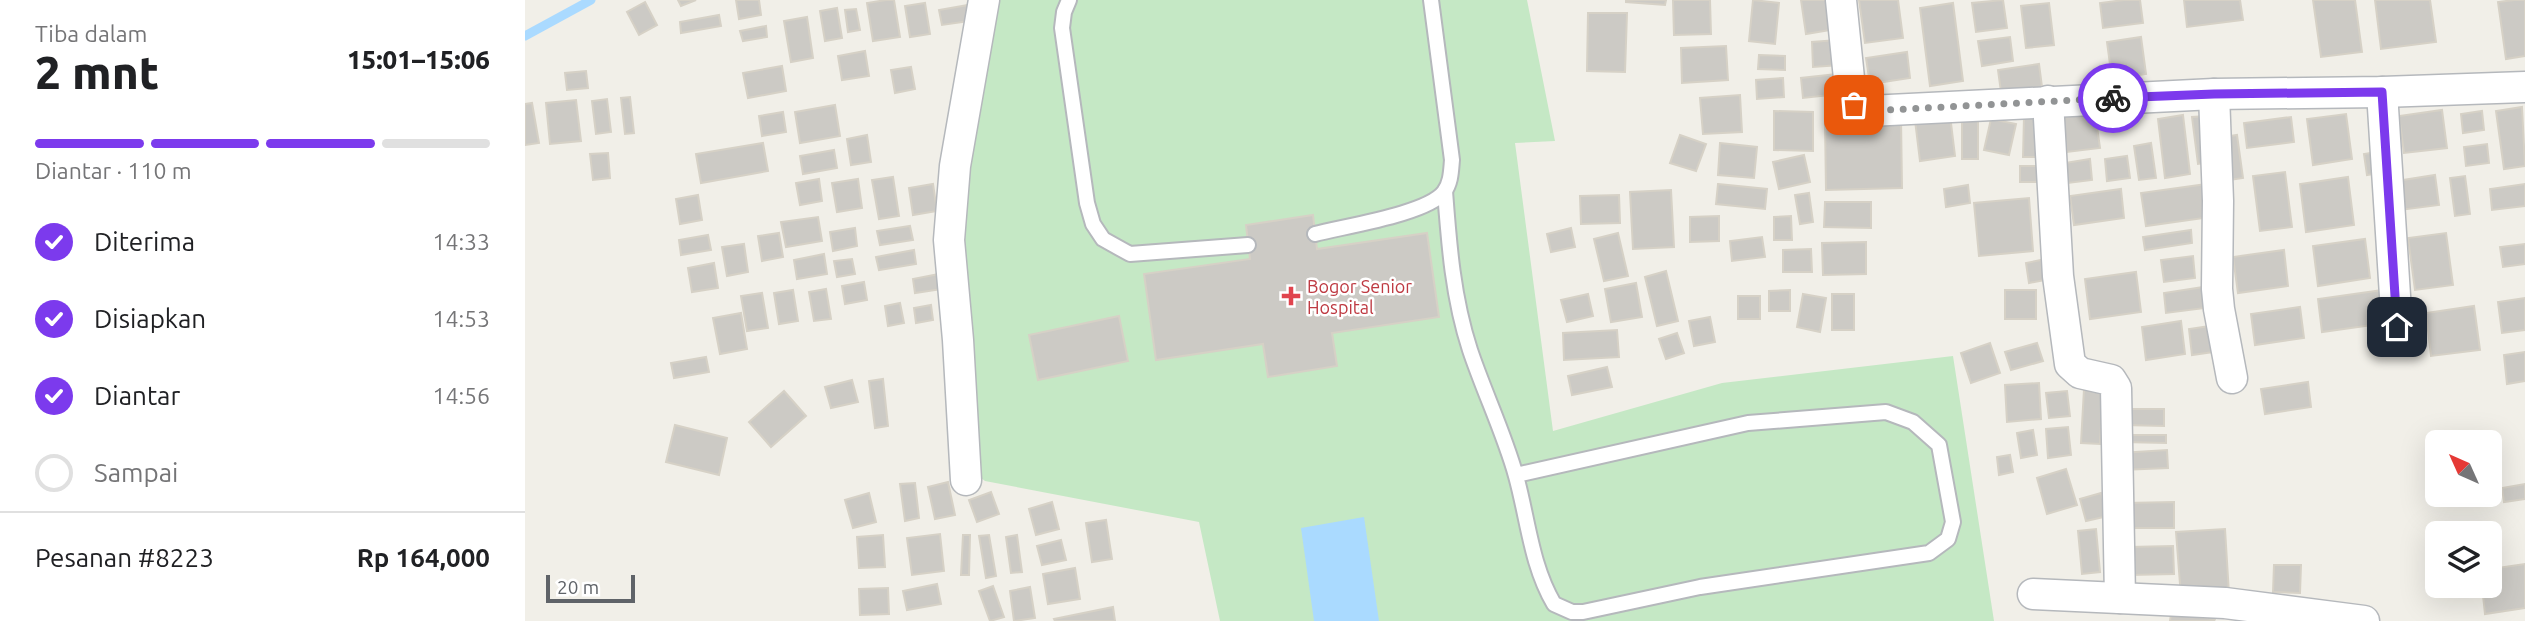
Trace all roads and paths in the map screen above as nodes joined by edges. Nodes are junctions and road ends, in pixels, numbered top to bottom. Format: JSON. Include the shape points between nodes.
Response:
{"nodes":[{"id":1,"x":984,"y":0,"type":"edge"},
{"id":2,"x":1069,"y":0,"type":"edge"},
{"id":3,"x":1431,"y":0,"type":"edge"},
{"id":4,"x":1841,"y":0,"type":"edge"},
{"id":5,"x":2525,"y":87,"type":"edge"},
{"id":6,"x":2382,"y":92,"type":"junction"},
{"id":7,"x":2214,"y":94,"type":"junction"},
{"id":8,"x":2048,"y":101,"type":"junction"},
{"id":9,"x":1445,"y":191,"type":"junction"},
{"id":10,"x":1315,"y":234,"type":"dead end"},
{"id":11,"x":1248,"y":245,"type":"dead end"},
{"id":12,"x":2397,"y":327,"type":"dead end"},
{"id":13,"x":2232,"y":378,"type":"dead end"},
{"id":14,"x":1515,"y":475,"type":"junction"},
{"id":15,"x":966,"y":480,"type":"dead end"},
{"id":16,"x":2033,"y":594,"type":"dead end"},
{"id":17,"x":2120,"y":598,"type":"junction"},
{"id":18,"x":2224,"y":612,"type":"edge"},
{"id":19,"x":2312,"y":618,"type":"edge"},
{"id":20,"x":2364,"y":621,"type":"edge"}],
"edges":[{"from":1,"to":15,"type":"street","via":[[950,205]]},
{"from":2,"to":11,"type":"lane","via":[[1062,27],[1085,190],[1093,223],[1103,239],[1130,254]]},
{"from":3,"to":9,"type":"lane","via":[[1452,160]]},
{"from":4,"to":8,"type":"street","via":[[1848,86],[1860,109]]},
{"from":5,"to":6,"type":"street"},
{"from":6,"to":7,"type":"street"},
{"from":6,"to":12,"type":"street"},
{"from":7,"to":8,"type":"street"},
{"from":7,"to":13,"type":"street","via":[[2217,289]]},
{"from":8,"to":17,"type":"street","via":[[2059,276],[2070,364],[2080,373],[2111,380],[2116,388]]},
{"from":9,"to":10,"type":"lane","via":[[1408,211]]},
{"from":9,"to":14,"type":"lane","via":[[1461,318]]},
{"from":14,"to":14,"type":"lane","via":[[1538,571],[1554,604],[1572,612],[1700,587],[1929,553],[1948,539],[1953,522],[1939,445],[1913,422],[1886,412],[1748,423]]},
{"from":16,"to":17,"type":"street"},
{"from":17,"to":18,"type":"street"},
{"from":18,"to":19,"type":"street"},
{"from":19,"to":20,"type":"street"}]}
